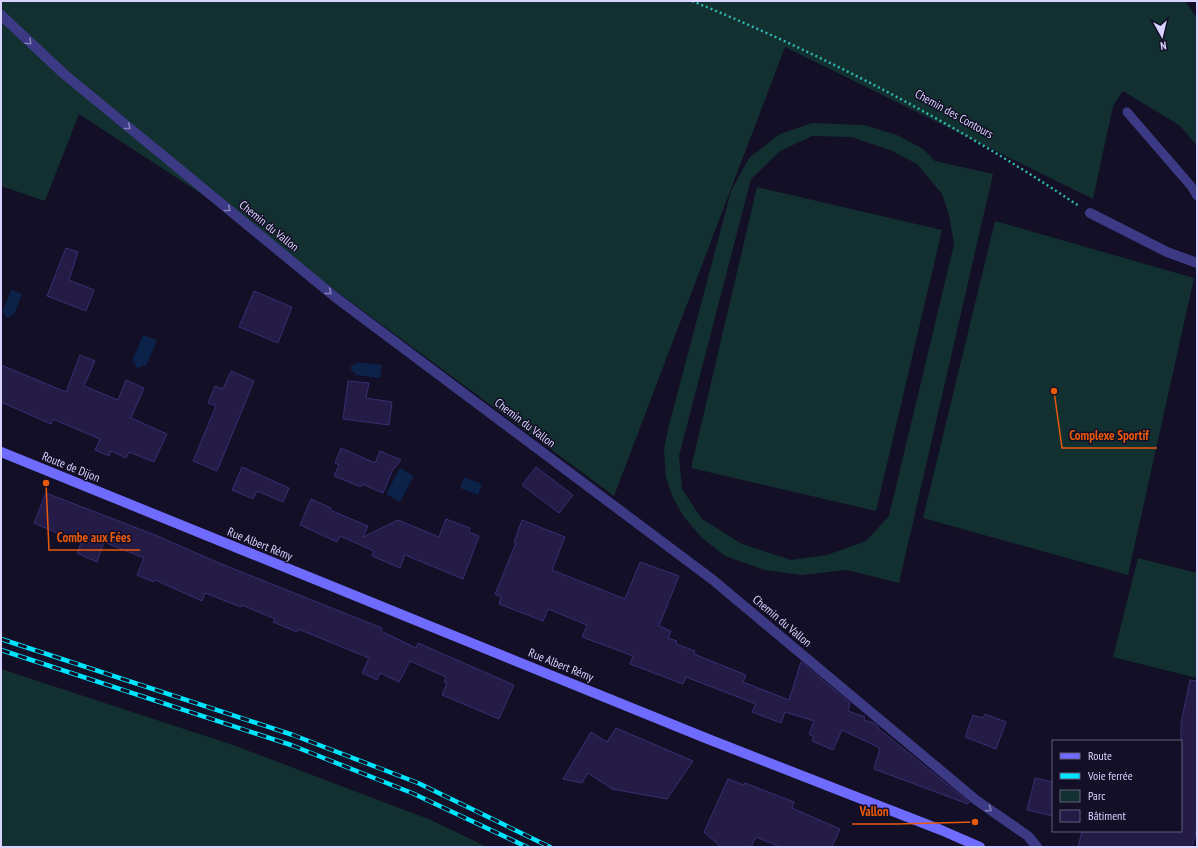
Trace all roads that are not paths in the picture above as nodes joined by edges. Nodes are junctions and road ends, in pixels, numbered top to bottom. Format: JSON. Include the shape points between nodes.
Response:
{"nodes":[{"id":1,"x":1,"y":15,"type":"edge"},
{"id":2,"x":1127,"y":112,"type":"dead end"},
{"id":3,"x":1197,"y":196,"type":"edge"},
{"id":4,"x":1090,"y":213,"type":"road end"},
{"id":5,"x":1197,"y":264,"type":"edge"},
{"id":6,"x":1,"y":452,"type":"edge"},
{"id":7,"x":132,"y":506,"type":"joint"},
{"id":8,"x":980,"y":847,"type":"edge"},
{"id":9,"x":1037,"y":847,"type":"edge"}],
"edges":[{"from":1,"to":9,"type":"street","name":"Chemin du Vallon","one_way":true,"via":[[64,74],[335,298],[713,580],[976,800],[1028,836]]},
{"from":2,"to":3,"type":"lane"},
{"from":4,"to":5,"type":"street","via":[[1167,252]]},
{"from":6,"to":7,"type":"main road","name":"Route de Dijon"},
{"from":7,"to":8,"type":"main road","name":"Rue Albert Rémy"}]}
